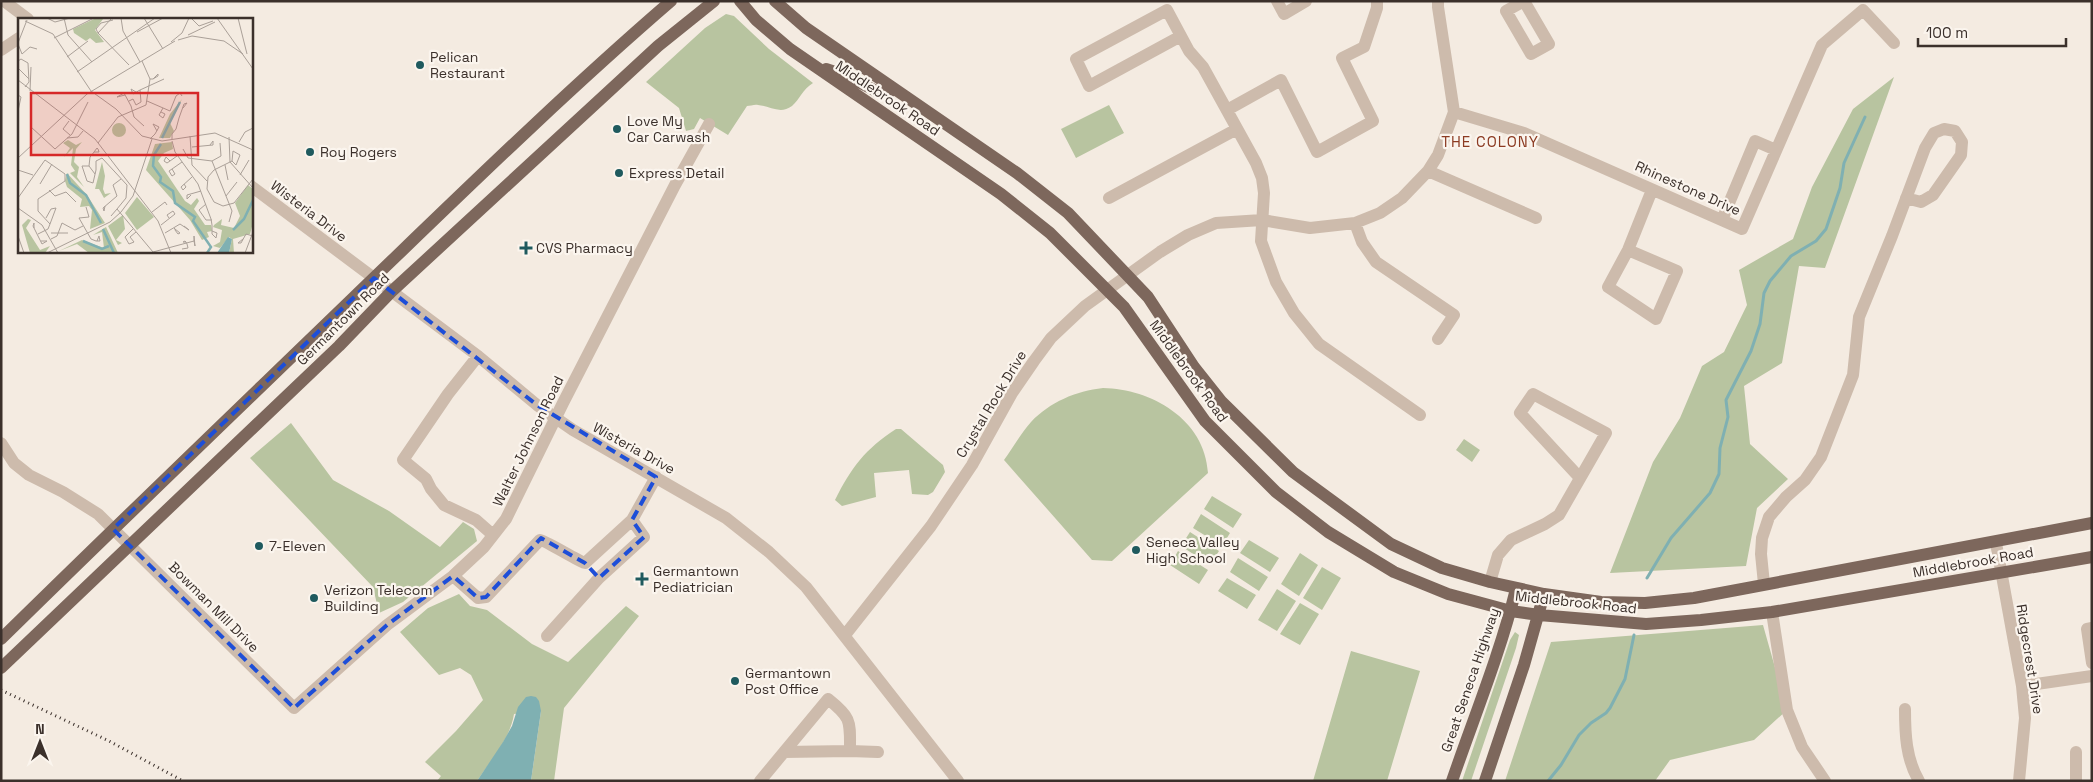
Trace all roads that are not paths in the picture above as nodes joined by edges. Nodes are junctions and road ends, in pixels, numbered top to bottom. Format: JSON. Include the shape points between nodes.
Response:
{"nodes":[{"id":1,"x":3,"y":1,"type":"edge"},
{"id":2,"x":672,"y":1,"type":"edge"},
{"id":3,"x":714,"y":1,"type":"edge"},
{"id":4,"x":740,"y":1,"type":"edge"},
{"id":5,"x":775,"y":1,"type":"edge"},
{"id":6,"x":1277,"y":1,"type":"edge"},
{"id":7,"x":1306,"y":1,"type":"edge"},
{"id":8,"x":1377,"y":1,"type":"edge"},
{"id":9,"x":1438,"y":1,"type":"edge"},
{"id":10,"x":1,"y":12,"type":"edge"},
{"id":11,"x":27,"y":18,"type":"edge"},
{"id":12,"x":1181,"y":36,"type":"junction"},
{"id":13,"x":18,"y":39,"type":"edge"},
{"id":14,"x":1894,"y":43,"type":"dead end"},
{"id":15,"x":1,"y":50,"type":"edge"},
{"id":16,"x":816,"y":67,"type":"junction"},
{"id":17,"x":894,"y":89,"type":"junction"},
{"id":18,"x":1227,"y":110,"type":"junction"},
{"id":19,"x":1454,"y":112,"type":"junction"},
{"id":20,"x":709,"y":124,"type":"dead end"},
{"id":21,"x":1237,"y":129,"type":"junction"},
{"id":22,"x":1776,"y":150,"type":"junction"},
{"id":23,"x":1428,"y":171,"type":"junction"},
{"id":24,"x":252,"y":187,"type":"edge"},
{"id":25,"x":1652,"y":190,"type":"junction"},
{"id":26,"x":1109,"y":198,"type":"dead end"},
{"id":27,"x":1906,"y":198,"type":"junction"},
{"id":28,"x":1536,"y":218,"type":"dead end"},
{"id":29,"x":1262,"y":220,"type":"junction"},
{"id":30,"x":1722,"y":220,"type":"junction"},
{"id":31,"x":1356,"y":223,"type":"junction"},
{"id":32,"x":1628,"y":250,"type":"junction"},
{"id":33,"x":1128,"y":275,"type":"junction"},
{"id":34,"x":374,"y":278,"type":"junction"},
{"id":35,"x":1108,"y":290,"type":"junction"},
{"id":36,"x":391,"y":292,"type":"junction"},
{"id":37,"x":1438,"y":339,"type":"dead end"},
{"id":38,"x":478,"y":356,"type":"junction"},
{"id":39,"x":1420,"y":416,"type":"dead end"},
{"id":40,"x":556,"y":417,"type":"junction"},
{"id":41,"x":1,"y":443,"type":"edge"},
{"id":42,"x":656,"y":477,"type":"junction"},
{"id":43,"x":1580,"y":478,"type":"junction"},
{"id":44,"x":632,"y":520,"type":"junction"},
{"id":45,"x":2092,"y":523,"type":"edge"},
{"id":46,"x":113,"y":529,"type":"junction"},
{"id":47,"x":493,"y":535,"type":"junction"},
{"id":48,"x":1996,"y":543,"type":"junction"},
{"id":49,"x":129,"y":545,"type":"junction"},
{"id":50,"x":2092,"y":557,"type":"edge"},
{"id":51,"x":585,"y":564,"type":"junction"},
{"id":52,"x":2001,"y":574,"type":"junction"},
{"id":53,"x":453,"y":576,"type":"junction"},
{"id":54,"x":599,"y":578,"type":"junction"},
{"id":55,"x":1490,"y":582,"type":"junction"},
{"id":56,"x":1764,"y":584,"type":"junction"},
{"id":57,"x":1516,"y":589,"type":"junction"},
{"id":58,"x":1544,"y":594,"type":"junction"},
{"id":59,"x":1511,"y":610,"type":"junction"},
{"id":60,"x":1772,"y":612,"type":"junction"},
{"id":61,"x":1539,"y":615,"type":"junction"},
{"id":62,"x":2092,"y":628,"type":"edge"},
{"id":63,"x":547,"y":636,"type":"dead end"},
{"id":64,"x":845,"y":636,"type":"junction"},
{"id":65,"x":1,"y":639,"type":"edge"},
{"id":66,"x":2092,"y":664,"type":"edge"},
{"id":67,"x":2,"y":668,"type":"edge"},
{"id":68,"x":2092,"y":676,"type":"edge"},
{"id":69,"x":2022,"y":686,"type":"junction"},
{"id":70,"x":294,"y":708,"type":"joint"},
{"id":71,"x":1905,"y":709,"type":"dead end"},
{"id":72,"x":850,"y":751,"type":"junction"},
{"id":73,"x":784,"y":752,"type":"junction"},
{"id":74,"x":878,"y":752,"type":"dead end"},
{"id":75,"x":2076,"y":752,"type":"dead end"},
{"id":76,"x":760,"y":781,"type":"edge"},
{"id":77,"x":958,"y":781,"type":"edge"},
{"id":78,"x":1452,"y":781,"type":"edge"},
{"id":79,"x":1485,"y":781,"type":"edge"},
{"id":80,"x":1825,"y":781,"type":"edge"},
{"id":81,"x":1919,"y":781,"type":"edge"},
{"id":82,"x":2019,"y":781,"type":"edge"},
{"id":83,"x":2076,"y":781,"type":"edge"}],
"edges":[{"from":1,"to":10,"type":"street"},
{"from":1,"to":11,"type":"street"},
{"from":2,"to":34,"type":"main road","name":"Germantown Road","via":[[597,66]]},
{"from":3,"to":36,"type":"main road","name":"Germantown Road","via":[[658,46]]},
{"from":4,"to":16,"type":"main road","name":"Middlebrook Road","via":[[756,20]]},
{"from":5,"to":17,"type":"main road","name":"Middlebrook Road","via":[[806,28]]},
{"from":6,"to":7,"type":"street","via":[[1284,14]]},
{"from":8,"to":18,"type":"street","via":[[1364,46],[1342,58],[1373,121],[1316,152],[1280,80]]},
{"from":9,"to":19,"type":"street","name":"Crystal Rock Drive"},
{"from":12,"to":12,"type":"street","via":[[1167,10],[1076,59],[1089,86]]},
{"from":12,"to":18,"type":"street"},
{"from":13,"to":15,"type":"street"},
{"from":14,"to":22,"type":"street","name":"Rhinestone Drive","via":[[1863,10],[1822,45]]},
{"from":16,"to":17,"type":"main road","via":[[847,76],[886,94]]},
{"from":16,"to":35,"type":"main road","name":"Middlebrook Road","via":[[1001,194],[1050,232]]},
{"from":17,"to":33,"type":"main road","name":"Middlebrook Road","via":[[1017,173],[1068,213]]},
{"from":18,"to":21,"type":"street"},
{"from":19,"to":23,"type":"street","name":"Crystal Rock Drive"},
{"from":19,"to":25,"type":"street","name":"Rhinestone Drive","via":[[1524,133]]},
{"from":20,"to":40,"type":"street","name":"Walter Johnson Road"},
{"from":21,"to":26,"type":"street"},
{"from":21,"to":29,"type":"street","via":[[1262,178]]},
{"from":22,"to":30,"type":"street","name":"Rhinestone Drive","via":[[1742,229]]},
{"from":22,"to":30,"type":"street","via":[[1754,141]]},
{"from":23,"to":28,"type":"street"},
{"from":23,"to":31,"type":"street","name":"Crystal Rock Drive","via":[[1402,198],[1380,213]]},
{"from":24,"to":34,"type":"street","name":"Wisteria Drive"},
{"from":25,"to":30,"type":"street","name":"Rhinestone Drive"},
{"from":25,"to":32,"type":"street"},
{"from":27,"to":27,"type":"street","via":[[1921,202],[1933,194],[1961,155],[1962,142],[1955,131],[1944,129],[1934,133]]},
{"from":27,"to":56,"type":"street","via":[[1859,317],[1853,375],[1821,457],[1805,480],[1769,517],[1762,538]]},
{"from":29,"to":31,"type":"street","name":"Crystal Rock Drive","via":[[1310,228]]},
{"from":29,"to":33,"type":"street","name":"Crystal Rock Drive","via":[[1216,223],[1206,227],[1160,252]]},
{"from":29,"to":39,"type":"street","via":[[1261,241],[1276,282],[1319,344]]},
{"from":31,"to":37,"type":"street","via":[[1362,242],[1376,262],[1454,315]]},
{"from":32,"to":32,"type":"street","via":[[1608,287],[1656,319],[1677,271]]},
{"from":33,"to":35,"type":"street","name":"Crystal Rock Drive"},
{"from":33,"to":55,"type":"main road","name":"Middlebrook Road","via":[[1148,297],[1194,367],[1221,401],[1294,472],[1391,544],[1442,568]]},
{"from":34,"to":36,"type":"street","name":"Wisteria Drive"},
{"from":34,"to":46,"type":"main road","name":"Germantown Road"},
{"from":35,"to":59,"type":"main road","name":"Middlebrook Road","via":[[1124,307],[1204,421],[1276,492],[1328,532],[1394,572],[1448,594]]},
{"from":35,"to":64,"type":"street","name":"Crystal Rock Drive","via":[[1085,306],[1051,338],[1012,393],[972,465],[931,526]]},
{"from":36,"to":38,"type":"street","name":"Wisteria Drive"},
{"from":36,"to":49,"type":"main road","name":"Germantown Road","via":[[339,346]]},
{"from":38,"to":40,"type":"street","name":"Wisteria Drive"},
{"from":38,"to":47,"type":"street","via":[[403,460],[426,479],[444,506],[476,520]]},
{"from":40,"to":42,"type":"street","name":"Wisteria Drive"},
{"from":40,"to":47,"type":"street","name":"Walter Johnson Road","via":[[506,519]]},
{"from":41,"to":46,"type":"street","name":"Bowman Mill Drive","via":[[14,463],[29,476],[98,514]]},
{"from":42,"to":44,"type":"street"},
{"from":42,"to":64,"type":"street","name":"Wisteria Drive","via":[[726,518],[769,552],[806,587]]},
{"from":43,"to":43,"type":"street","via":[[1606,433],[1532,394],[1520,413]]},
{"from":43,"to":55,"type":"street","via":[[1560,515],[1511,540],[1498,556]]},
{"from":44,"to":51,"type":"street"},
{"from":44,"to":54,"type":"street","via":[[644,537]]},
{"from":45,"to":48,"type":"main road","name":"Middlebrook Road"},
{"from":46,"to":49,"type":"street","name":"Bowman Mill Drive"},
{"from":46,"to":65,"type":"main road","name":"Germantown Road"},
{"from":47,"to":53,"type":"street","name":"Walter Johnson Road"},
{"from":48,"to":52,"type":"street","name":"Ridgecrest Drive"},
{"from":48,"to":56,"type":"main road","name":"Middlebrook Road"},
{"from":49,"to":67,"type":"main road","name":"Germantown Road"},
{"from":49,"to":70,"type":"street","name":"Bowman Mill Drive"},
{"from":50,"to":52,"type":"main road","name":"Middlebrook Road"},
{"from":51,"to":53,"type":"street","via":[[540,540],[486,597],[478,598]]},
{"from":51,"to":54,"type":"street"},
{"from":52,"to":60,"type":"main road","name":"Middlebrook Road"},
{"from":52,"to":69,"type":"street","name":"Ridgecrest Drive"},
{"from":53,"to":70,"type":"street","name":"Walter Johnson Road","via":[[387,625]]},
{"from":54,"to":63,"type":"street"},
{"from":55,"to":57,"type":"main road","name":"Middlebrook Road"},
{"from":56,"to":58,"type":"main road","name":"Middlebrook Road","via":[[1694,598],[1646,603],[1601,602]]},
{"from":57,"to":58,"type":"main road","name":"Middlebrook Road"},
{"from":57,"to":59,"type":"main road","name":"Great Seneca Highway"},
{"from":58,"to":61,"type":"main road"},
{"from":59,"to":61,"type":"main road","name":"Middlebrook Road"},
{"from":59,"to":78,"type":"main road","name":"Great Seneca Highway"},
{"from":60,"to":61,"type":"main road","name":"Middlebrook Road","via":[[1646,624]]},
{"from":60,"to":80,"type":"street","via":[[1787,710],[1802,747]]},
{"from":61,"to":79,"type":"main road"},
{"from":62,"to":66,"type":"street","via":[[2087,629]]},
{"from":64,"to":77,"type":"street","name":"Wisteria Drive"},
{"from":68,"to":69,"type":"street"},
{"from":69,"to":82,"type":"street","name":"Ridgecrest Drive","via":[[2025,718]]},
{"from":71,"to":81,"type":"street","via":[[1907,745]]},
{"from":72,"to":73,"type":"street"},
{"from":72,"to":73,"type":"street","via":[[848,719],[845,712],[828,699]]},
{"from":72,"to":74,"type":"street"},
{"from":73,"to":76,"type":"street"},
{"from":75,"to":83,"type":"street"}]}
